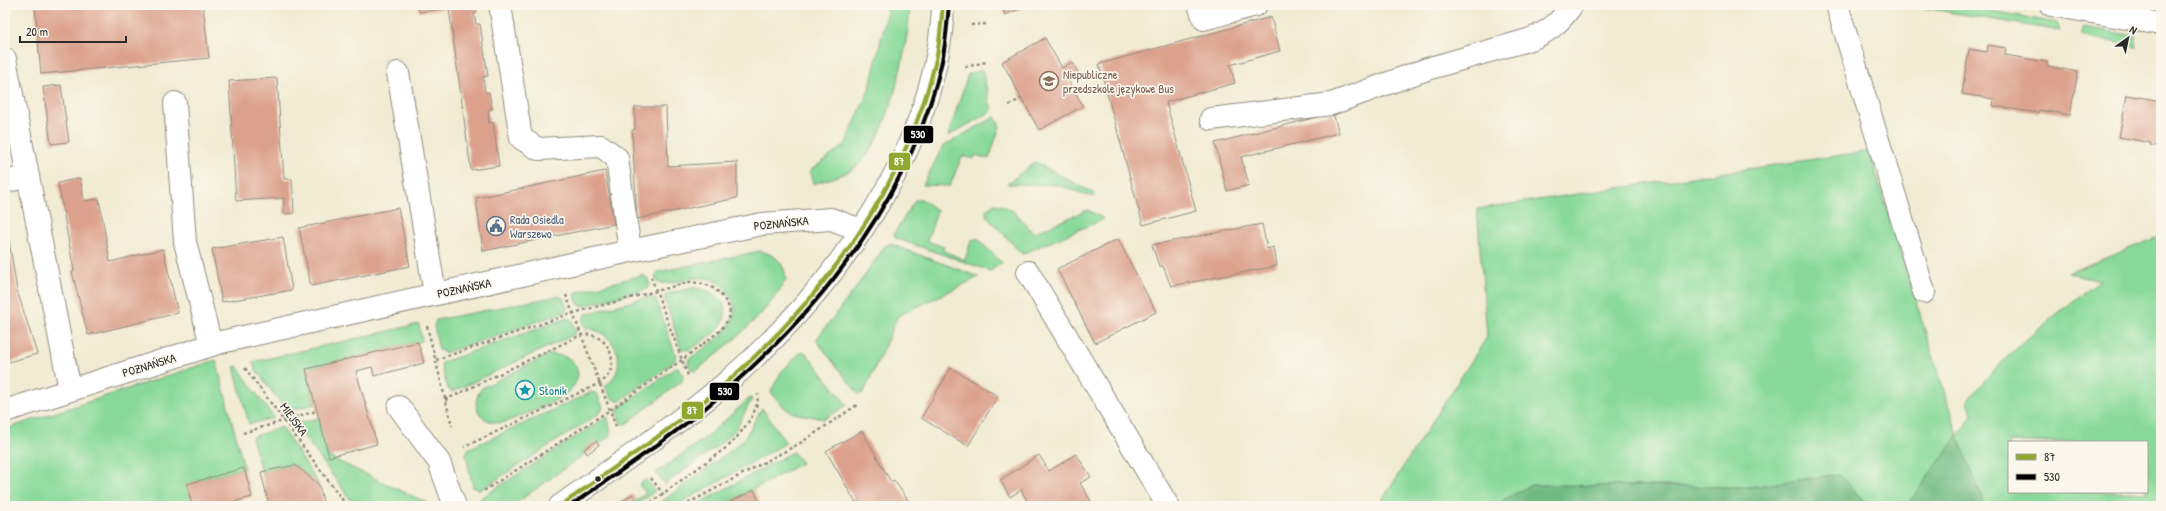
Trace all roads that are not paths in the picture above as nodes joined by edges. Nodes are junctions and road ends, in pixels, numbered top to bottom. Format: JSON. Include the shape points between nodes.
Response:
{"nodes":[{"id":1,"x":500,"y":5,"type":"edge"},
{"id":2,"x":943,"y":5,"type":"edge"},
{"id":3,"x":1199,"y":5,"type":"edge"},
{"id":4,"x":1256,"y":5,"type":"edge"},
{"id":5,"x":1572,"y":5,"type":"edge"},
{"id":6,"x":1837,"y":5,"type":"edge"},
{"id":7,"x":2051,"y":5,"type":"edge"},
{"id":8,"x":2140,"y":12,"type":"edge"},
{"id":9,"x":2161,"y":24,"type":"edge"},
{"id":10,"x":5,"y":59,"type":"edge"},
{"id":11,"x":398,"y":73,"type":"dead end"},
{"id":12,"x":175,"y":103,"type":"dead end"},
{"id":13,"x":1211,"y":119,"type":"dead end"},
{"id":14,"x":27,"y":176,"type":"junction"},
{"id":15,"x":5,"y":182,"type":"edge"},
{"id":16,"x":861,"y":230,"type":"junction"},
{"id":17,"x":630,"y":251,"type":"junction"},
{"id":18,"x":1028,"y":272,"type":"dead end"},
{"id":19,"x":1924,"y":292,"type":"dead end"},
{"id":20,"x":435,"y":294,"type":"junction"},
{"id":21,"x":220,"y":343,"type":"junction"},
{"id":22,"x":70,"y":390,"type":"junction"},
{"id":23,"x":399,"y":408,"type":"dead end"},
{"id":24,"x":5,"y":412,"type":"edge"},
{"id":25,"x":455,"y":506,"type":"edge"},
{"id":26,"x":560,"y":506,"type":"edge"},
{"id":27,"x":1168,"y":506,"type":"edge"}],
"edges":[{"from":1,"to":17,"type":"street","via":[[521,138],[538,149],[601,146],[616,158]]},
{"from":2,"to":16,"type":"street","via":[[939,45],[916,128],[889,186]]},
{"from":3,"to":4,"type":"street","via":[[1204,19]]},
{"from":5,"to":13,"type":"street","via":[[1561,21],[1547,32],[1531,39],[1427,69],[1331,104]]},
{"from":6,"to":19,"type":"street"},
{"from":7,"to":8,"type":"street"},
{"from":8,"to":9,"type":"street"},
{"from":10,"to":14,"type":"street"},
{"from":11,"to":20,"type":"street"},
{"from":12,"to":21,"type":"street","via":[[185,242]]},
{"from":14,"to":15,"type":"street"},
{"from":14,"to":22,"type":"street"},
{"from":16,"to":17,"type":"street","name":"POZNAŃSKA","via":[[831,219],[762,224]]},
{"from":16,"to":26,"type":"street","via":[[799,311],[742,368],[685,416]]},
{"from":17,"to":20,"type":"street","name":"POZNAŃSKA"},
{"from":18,"to":27,"type":"street"},
{"from":20,"to":21,"type":"street","name":"POZNAŃSKA"},
{"from":21,"to":22,"type":"street","name":"POZNAŃSKA"},
{"from":22,"to":24,"type":"street","name":"POZNAŃSKA"},
{"from":23,"to":25,"type":"street","via":[[439,462]]}]}
